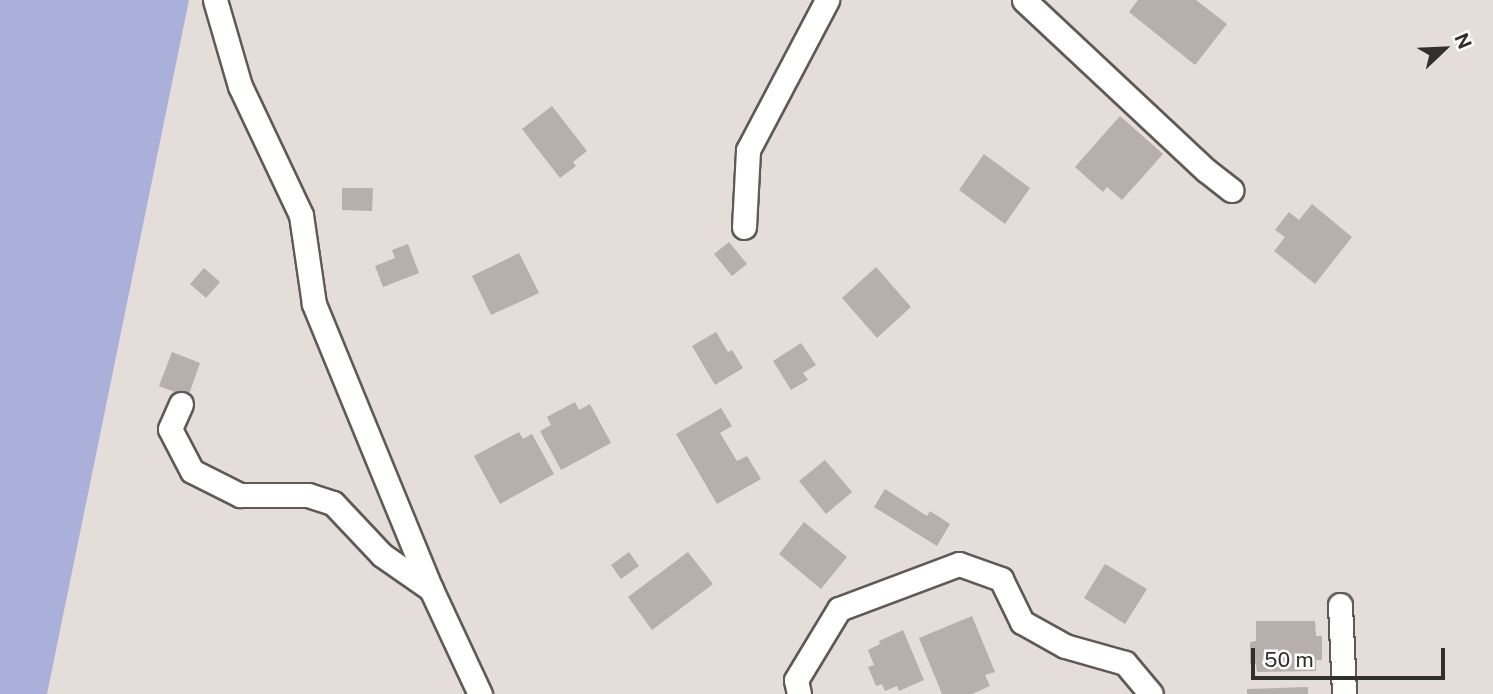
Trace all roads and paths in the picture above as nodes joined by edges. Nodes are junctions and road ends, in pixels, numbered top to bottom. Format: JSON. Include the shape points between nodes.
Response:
{"nodes":[{"id":1,"x":215,"y":0,"type":"edge"},
{"id":2,"x":827,"y":0,"type":"edge"},
{"id":3,"x":1024,"y":0,"type":"edge"},
{"id":4,"x":1231,"y":190,"type":"dead end"},
{"id":5,"x":744,"y":227,"type":"dead end"},
{"id":6,"x":181,"y":404,"type":"dead end"},
{"id":7,"x":432,"y":589,"type":"junction"},
{"id":8,"x":1339,"y":605,"type":"dead end"},
{"id":9,"x":480,"y":694,"type":"edge"},
{"id":10,"x":799,"y":694,"type":"edge"},
{"id":11,"x":1151,"y":694,"type":"edge"},
{"id":12,"x":1344,"y":694,"type":"edge"}],
"edges":[{"from":1,"to":7,"type":"street","via":[[240,86],[301,215],[314,304]]},
{"from":2,"to":5,"type":"street","via":[[748,150]]},
{"from":3,"to":4,"type":"street"},
{"from":6,"to":7,"type":"street","via":[[170,429],[192,471],[240,495],[308,495],[333,503],[382,555]]},
{"from":7,"to":9,"type":"street"},
{"from":8,"to":12,"type":"street"},
{"from":10,"to":11,"type":"street","via":[[796,680],[839,609],[959,564],[1001,579],[1022,622],[1065,646],[1125,663]]}]}
